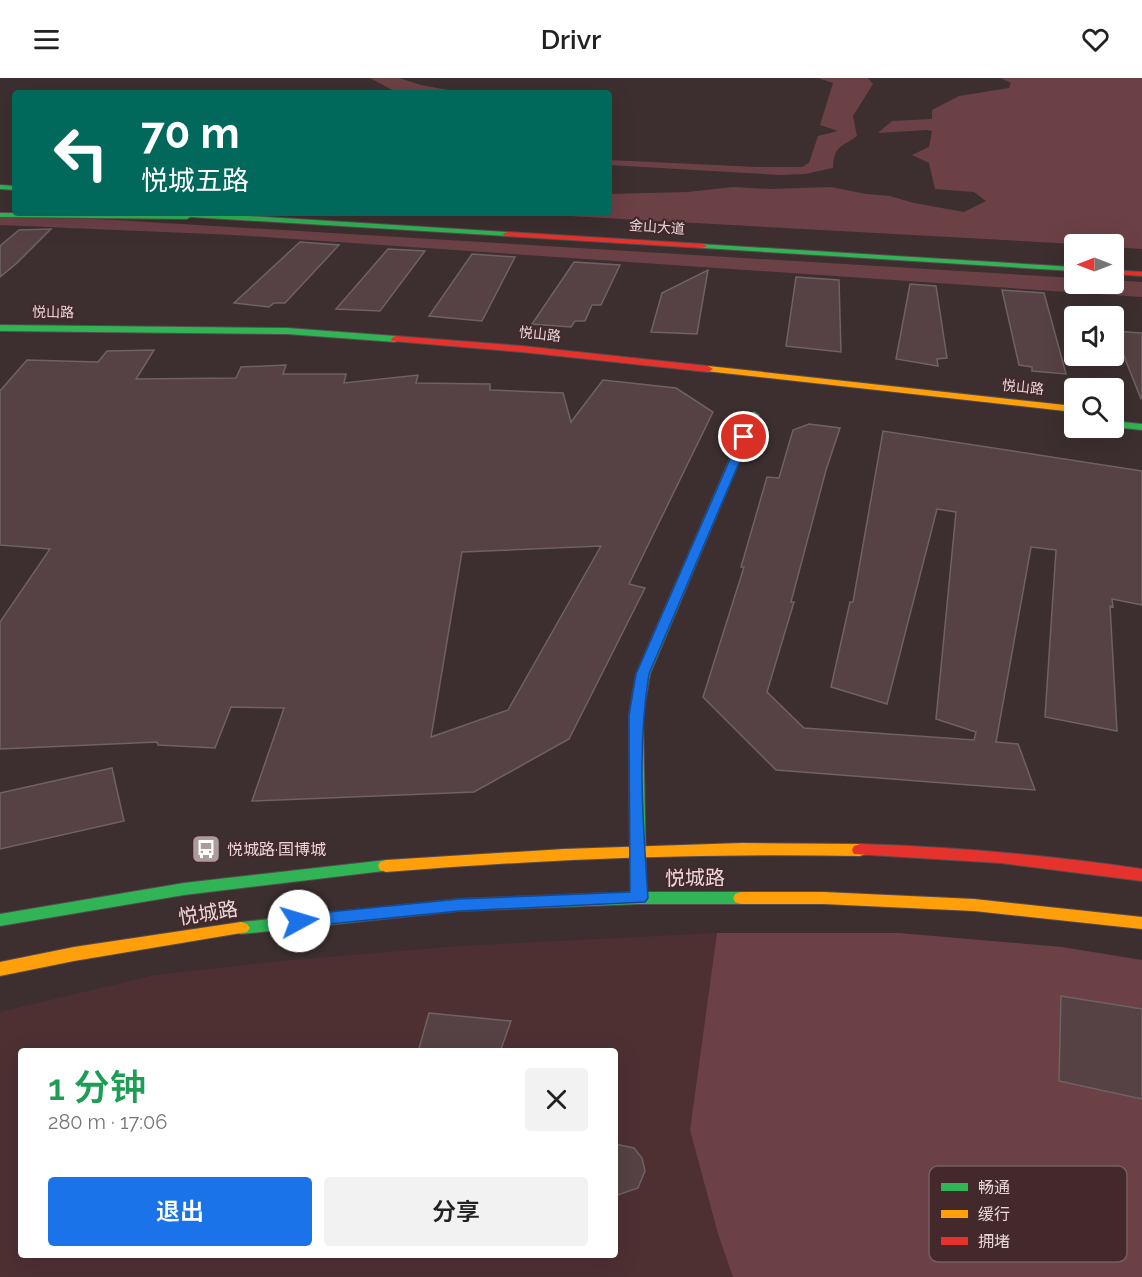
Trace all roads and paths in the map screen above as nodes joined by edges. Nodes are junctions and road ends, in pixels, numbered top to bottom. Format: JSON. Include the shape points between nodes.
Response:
{"nodes":[{"id":1,"x":83,"y":216,"type":"edge"},
{"id":2,"x":215,"y":216,"type":"edge"},
{"id":3,"x":248,"y":218,"type":"junction"},
{"id":4,"x":1064,"y":268,"type":"edge"},
{"id":5,"x":1124,"y":273,"type":"edge"},
{"id":6,"x":1142,"y":274,"type":"edge"},
{"id":7,"x":0,"y":328,"type":"edge"},
{"id":8,"x":0,"y":339,"type":"edge"},
{"id":9,"x":725,"y":380,"type":"junction"},
{"id":10,"x":827,"y":391,"type":"junction"},
{"id":11,"x":802,"y":393,"type":"dead end"},
{"id":12,"x":1064,"y":408,"type":"edge"},
{"id":13,"x":1124,"y":415,"type":"edge"},
{"id":14,"x":1142,"y":417,"type":"edge"},
{"id":15,"x":1064,"y":418,"type":"edge"},
{"id":16,"x":1124,"y":425,"type":"edge"},
{"id":17,"x":1142,"y":427,"type":"edge"},
{"id":18,"x":636,"y":850,"type":"junction"},
{"id":19,"x":1142,"y":875,"type":"edge"},
{"id":20,"x":639,"y":898,"type":"junction"},
{"id":21,"x":0,"y":920,"type":"edge"},
{"id":22,"x":1142,"y":923,"type":"edge"},
{"id":23,"x":0,"y":969,"type":"edge"}],
"edges":[{"from":1,"to":3,"type":"main road"},
{"from":2,"to":3,"type":"main road","name":"金山大道"},
{"from":3,"to":4,"type":"main road","name":"金山大道"},
{"from":5,"to":6,"type":"main road"},
{"from":7,"to":12,"type":"main road","name":"悦山路","via":[[287,331],[486,346]]},
{"from":8,"to":9,"type":"main road","name":"悦山路","via":[[279,342],[518,358]]},
{"from":9,"to":10,"type":"main road","name":"悦山路"},
{"from":9,"to":18,"type":"main road","via":[[758,402],[643,674],[636,715]]},
{"from":10,"to":11,"type":"main road"},
{"from":10,"to":15,"type":"main road","name":"悦山路"},
{"from":13,"to":14,"type":"main road"},
{"from":16,"to":17,"type":"main road"},
{"from":18,"to":19,"type":"main road","name":"悦城路","via":[[973,853]]},
{"from":18,"to":20,"type":"main road"},
{"from":18,"to":21,"type":"main road","name":"悦城路","via":[[456,859],[261,879],[82,904]]},
{"from":20,"to":22,"type":"main road","name":"悦城路","via":[[823,898],[962,904]]},
{"from":20,"to":23,"type":"main road","name":"悦城路","via":[[459,905],[254,926]]}]}
